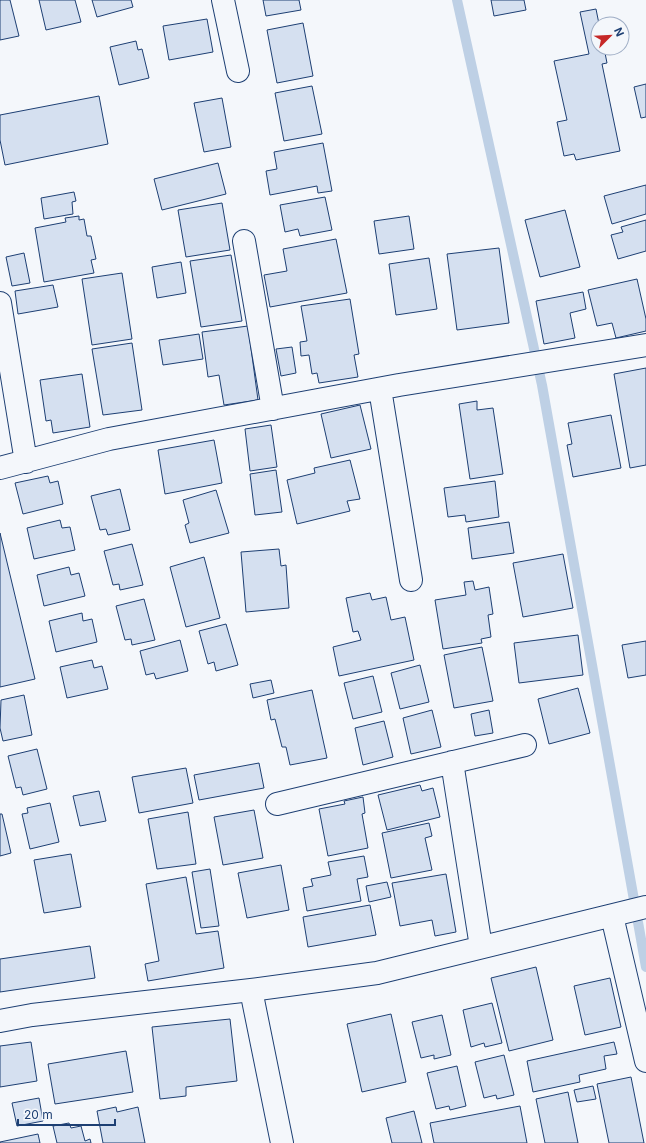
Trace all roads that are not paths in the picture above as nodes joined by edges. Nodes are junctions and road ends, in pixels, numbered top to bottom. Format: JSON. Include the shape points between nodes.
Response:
{"nodes":[{"id":1,"x":223,"y":0,"type":"edge"},
{"id":2,"x":238,"y":71,"type":"dead end"},
{"id":3,"x":244,"y":241,"type":"dead end"},
{"id":4,"x":0,"y":303,"type":"edge"},
{"id":5,"x":646,"y":345,"type":"edge"},
{"id":6,"x":380,"y":389,"type":"junction"},
{"id":7,"x":274,"y":409,"type":"junction"},
{"id":8,"x":26,"y":462,"type":"junction"},
{"id":9,"x":0,"y":468,"type":"edge"},
{"id":10,"x":410,"y":580,"type":"dead end"},
{"id":11,"x":525,"y":745,"type":"dead end"},
{"id":12,"x":452,"y":762,"type":"junction"},
{"id":13,"x":277,"y":804,"type":"dead end"},
{"id":14,"x":645,"y":907,"type":"edge"},
{"id":15,"x":617,"y":914,"type":"junction"},
{"id":16,"x":481,"y":947,"type":"junction"},
{"id":17,"x":251,"y":990,"type":"junction"},
{"id":18,"x":0,"y":1021,"type":"edge"},
{"id":19,"x":646,"y":1061,"type":"edge"},
{"id":20,"x":282,"y":1143,"type":"edge"}],
"edges":[{"from":1,"to":2,"type":"street"},
{"from":3,"to":7,"type":"street"},
{"from":4,"to":8,"type":"street"},
{"from":5,"to":6,"type":"street"},
{"from":6,"to":7,"type":"street"},
{"from":6,"to":10,"type":"street"},
{"from":7,"to":8,"type":"street","via":[[109,439]]},
{"from":8,"to":9,"type":"street"},
{"from":11,"to":12,"type":"street"},
{"from":12,"to":13,"type":"street"},
{"from":12,"to":16,"type":"street"},
{"from":14,"to":15,"type":"street"},
{"from":15,"to":16,"type":"street"},
{"from":15,"to":19,"type":"street"},
{"from":16,"to":17,"type":"street","via":[[378,973]]},
{"from":17,"to":18,"type":"street"},
{"from":17,"to":20,"type":"street"}]}
